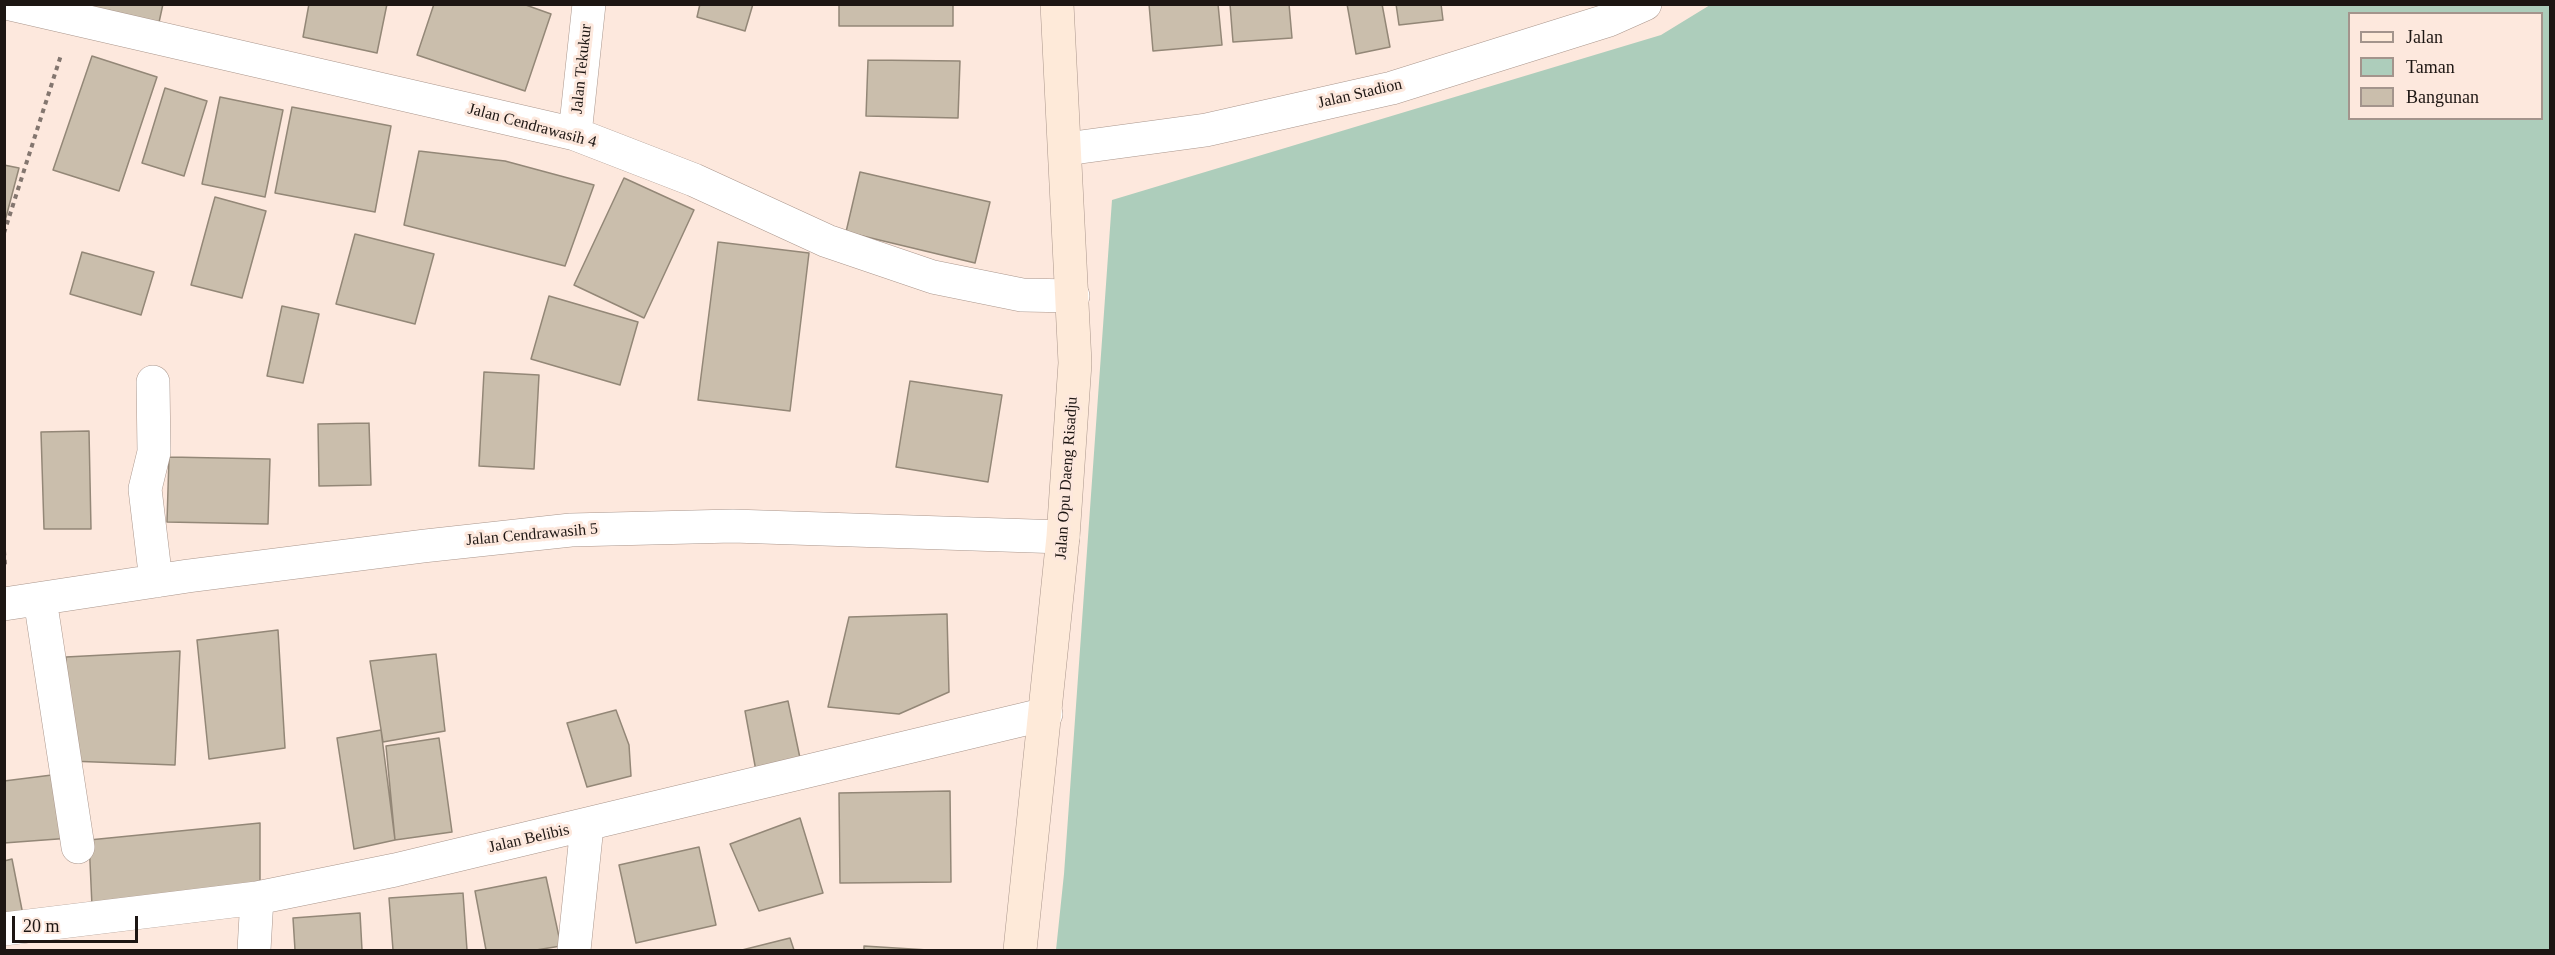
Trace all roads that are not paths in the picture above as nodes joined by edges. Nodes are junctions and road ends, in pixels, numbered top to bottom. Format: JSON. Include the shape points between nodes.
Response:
{"nodes":[{"id":1,"x":588,"y":4,"type":"edge"},
{"id":2,"x":1057,"y":4,"type":"edge"},
{"id":3,"x":1645,"y":4,"type":"edge"},
{"id":4,"x":22,"y":6,"type":"edge"},
{"id":5,"x":575,"y":134,"type":"junction"},
{"id":6,"x":1066,"y":149,"type":"junction"},
{"id":7,"x":1073,"y":296,"type":"junction"},
{"id":8,"x":153,"y":382,"type":"dead end"},
{"id":9,"x":1063,"y":537,"type":"junction"},
{"id":10,"x":156,"y":581,"type":"junction"},
{"id":11,"x":40,"y":599,"type":"junction"},
{"id":12,"x":4,"y":604,"type":"edge"},
{"id":13,"x":1046,"y":714,"type":"junction"},
{"id":14,"x":587,"y":826,"type":"junction"},
{"id":15,"x":78,"y":847,"type":"dead end"},
{"id":16,"x":257,"y":898,"type":"junction"},
{"id":17,"x":4,"y":929,"type":"edge"},
{"id":18,"x":254,"y":951,"type":"edge"},
{"id":19,"x":574,"y":951,"type":"edge"},
{"id":20,"x":1020,"y":951,"type":"edge"}],
"edges":[{"from":1,"to":5,"type":"street","name":"Jalan Tekukur"},
{"from":2,"to":6,"type":"main road","name":"Jalan Opu Daeng Risadju"},
{"from":3,"to":6,"type":"street","name":"Jalan Stadion","via":[[1609,20],[1392,88],[1206,129]]},
{"from":4,"to":5,"type":"street","name":"Jalan Cendrawasih 4"},
{"from":5,"to":7,"type":"street","name":"Jalan Cendrawasih 4","via":[[694,180],[827,241],[933,277],[1022,295]]},
{"from":6,"to":7,"type":"main road","name":"Jalan Opu Daeng Risadju"},
{"from":7,"to":9,"type":"main road","name":"Jalan Opu Daeng Risadju","via":[[1075,363]]},
{"from":8,"to":10,"type":"street","via":[[154,452],[145,489]]},
{"from":9,"to":10,"type":"street","name":"Jalan Cendrawasih 5","via":[[733,526],[572,530]]},
{"from":9,"to":13,"type":"main road","name":"Jalan Opu Daeng Risadju"},
{"from":10,"to":11,"type":"street","name":"Jalan Cendrawasih 5"},
{"from":11,"to":12,"type":"street","name":"Jalan Cendrawasih 5"},
{"from":11,"to":15,"type":"street"},
{"from":13,"to":14,"type":"street","name":"Jalan Belibis"},
{"from":13,"to":20,"type":"main road","name":"Jalan Opu Daeng Risadju"},
{"from":14,"to":16,"type":"street","name":"Jalan Belibis"},
{"from":14,"to":19,"type":"street"},
{"from":16,"to":17,"type":"street","name":"Jalan Belibis"},
{"from":16,"to":18,"type":"street"}]}
